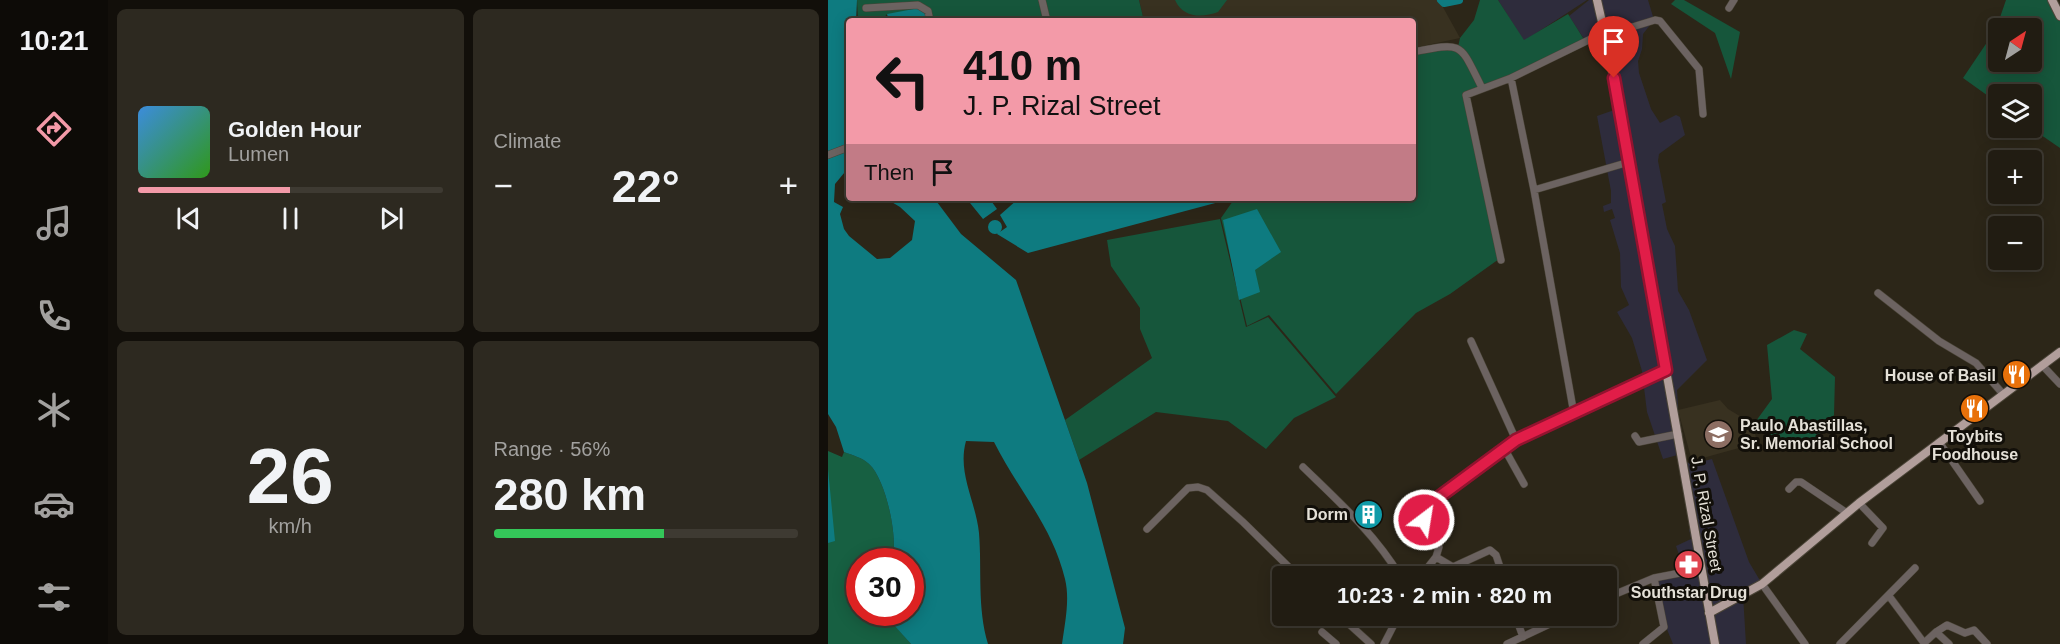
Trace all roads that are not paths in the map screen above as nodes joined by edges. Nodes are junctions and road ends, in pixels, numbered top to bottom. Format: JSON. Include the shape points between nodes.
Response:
{"nodes":[{"id":1,"x":1042,"y":0,"type":"edge"},
{"id":2,"x":1597,"y":0,"type":"edge"},
{"id":3,"x":1734,"y":0,"type":"edge"},
{"id":4,"x":2052,"y":0,"type":"edge"},
{"id":5,"x":866,"y":8,"type":"dead end"},
{"id":6,"x":1729,"y":8,"type":"dead end"},
{"id":7,"x":2060,"y":16,"type":"edge"},
{"id":8,"x":929,"y":18,"type":"edge"},
{"id":9,"x":1046,"y":18,"type":"edge"},
{"id":10,"x":1605,"y":33,"type":"junction"},
{"id":11,"x":1416,"y":51,"type":"edge"},
{"id":12,"x":1511,"y":78,"type":"junction"},
{"id":13,"x":1482,"y":88,"type":"junction"},
{"id":14,"x":1703,"y":114,"type":"dead end"},
{"id":15,"x":846,"y":148,"type":"edge"},
{"id":16,"x":828,"y":154,"type":"edge"},
{"id":17,"x":1629,"y":162,"type":"junction"},
{"id":18,"x":1534,"y":190,"type":"junction"},
{"id":19,"x":1501,"y":260,"type":"dead end"},
{"id":20,"x":1878,"y":292,"type":"dead end"},
{"id":21,"x":1471,"y":340,"type":"dead end"},
{"id":22,"x":2060,"y":352,"type":"edge"},
{"id":23,"x":2042,"y":365,"type":"junction"},
{"id":24,"x":1666,"y":370,"type":"junction"},
{"id":25,"x":2060,"y":384,"type":"edge"},
{"id":26,"x":2003,"y":394,"type":"junction"},
{"id":27,"x":1574,"y":414,"type":"junction"},
{"id":28,"x":1678,"y":434,"type":"junction"},
{"id":29,"x":1635,"y":436,"type":"dead end"},
{"id":30,"x":1516,"y":440,"type":"junction"},
{"id":31,"x":1939,"y":442,"type":"junction"},
{"id":32,"x":1504,"y":448,"type":"junction"},
{"id":33,"x":1303,"y":467,"type":"dead end"},
{"id":34,"x":1524,"y":484,"type":"dead end"},
{"id":35,"x":1789,"y":489,"type":"dead end"},
{"id":36,"x":1980,"y":501,"type":"dead end"},
{"id":37,"x":1859,"y":503,"type":"junction"},
{"id":38,"x":1847,"y":513,"type":"junction"},
{"id":39,"x":1147,"y":529,"type":"dead end"},
{"id":40,"x":1872,"y":543,"type":"dead end"},
{"id":41,"x":1436,"y":557,"type":"junction"},
{"id":42,"x":1288,"y":566,"type":"edge"},
{"id":43,"x":1394,"y":566,"type":"edge"},
{"id":44,"x":1429,"y":566,"type":"edge"},
{"id":45,"x":1451,"y":566,"type":"edge"},
{"id":46,"x":1455,"y":566,"type":"edge"},
{"id":47,"x":1500,"y":566,"type":"edge"},
{"id":48,"x":1915,"y":568,"type":"dead end"},
{"id":49,"x":1701,"y":569,"type":"junction"},
{"id":50,"x":1654,"y":578,"type":"junction"},
{"id":51,"x":1762,"y":584,"type":"junction"},
{"id":52,"x":1617,"y":593,"type":"edge"},
{"id":53,"x":1889,"y":596,"type":"junction"},
{"id":54,"x":1709,"y":613,"type":"junction"},
{"id":55,"x":1351,"y":626,"type":"edge"},
{"id":56,"x":1393,"y":626,"type":"edge"},
{"id":57,"x":1518,"y":626,"type":"edge"},
{"id":58,"x":1546,"y":626,"type":"edge"},
{"id":59,"x":1322,"y":632,"type":"dead end"},
{"id":60,"x":1936,"y":632,"type":"junction"},
{"id":61,"x":1522,"y":637,"type":"junction"},
{"id":62,"x":1923,"y":643,"type":"edge"},
{"id":63,"x":1336,"y":644,"type":"edge"},
{"id":64,"x":1371,"y":644,"type":"edge"},
{"id":65,"x":1384,"y":644,"type":"edge"},
{"id":66,"x":1507,"y":644,"type":"edge"},
{"id":67,"x":1643,"y":644,"type":"edge"},
{"id":68,"x":1715,"y":644,"type":"edge"},
{"id":69,"x":1805,"y":644,"type":"edge"},
{"id":70,"x":1840,"y":644,"type":"edge"},
{"id":71,"x":1949,"y":644,"type":"edge"},
{"id":72,"x":1987,"y":644,"type":"edge"}],
"edges":[{"from":1,"to":9,"type":"street"},
{"from":2,"to":10,"type":"main road","name":"J. P. Rizal Street"},
{"from":3,"to":6,"type":"street"},
{"from":4,"to":7,"type":"main road"},
{"from":5,"to":8,"type":"street","via":[[918,5],[928,11]]},
{"from":10,"to":12,"type":"street"},
{"from":10,"to":14,"type":"street","via":[[1660,21],[1699,69]]},
{"from":10,"to":17,"type":"main road","name":"J. P. Rizal Street"},
{"from":11,"to":13,"type":"street","via":[[1458,47]]},
{"from":12,"to":13,"type":"street"},
{"from":12,"to":18,"type":"street"},
{"from":13,"to":19,"type":"street","via":[[1466,95]]},
{"from":15,"to":16,"type":"street"},
{"from":17,"to":18,"type":"street"},
{"from":17,"to":24,"type":"main road","name":"J. P. Rizal Street"},
{"from":18,"to":27,"type":"street"},
{"from":20,"to":26,"type":"street","via":[[1939,341],[1976,363]]},
{"from":21,"to":30,"type":"street"},
{"from":22,"to":23,"type":"main road"},
{"from":23,"to":25,"type":"street"},
{"from":23,"to":26,"type":"main road"},
{"from":24,"to":27,"type":"street"},
{"from":24,"to":28,"type":"main road","name":"J. P. Rizal Street"},
{"from":26,"to":31,"type":"main road"},
{"from":27,"to":30,"type":"street"},
{"from":28,"to":29,"type":"street","via":[[1639,442]]},
{"from":28,"to":49,"type":"main road","name":"J. P. Rizal Street"},
{"from":30,"to":32,"type":"street"},
{"from":31,"to":36,"type":"street"},
{"from":31,"to":37,"type":"main road"},
{"from":32,"to":34,"type":"street"},
{"from":32,"to":41,"type":"street","via":[[1424,508],[1424,520],[1437,540]]},
{"from":33,"to":43,"type":"street","via":[[1354,516]]},
{"from":35,"to":38,"type":"street","via":[[1801,482]]},
{"from":37,"to":38,"type":"main road"},
{"from":37,"to":40,"type":"street","via":[[1883,528]]},
{"from":38,"to":51,"type":"main road"},
{"from":39,"to":42,"type":"street","via":[[1188,488],[1198,487],[1207,490]]},
{"from":41,"to":44,"type":"street"},
{"from":41,"to":45,"type":"street"},
{"from":46,"to":47,"type":"street","via":[[1490,550]]},
{"from":48,"to":53,"type":"street"},
{"from":49,"to":50,"type":"street"},
{"from":49,"to":54,"type":"main road","name":"J. P. Rizal Street"},
{"from":50,"to":52,"type":"street"},
{"from":50,"to":67,"type":"street","via":[[1664,627]]},
{"from":51,"to":54,"type":"main road"},
{"from":51,"to":69,"type":"street"},
{"from":53,"to":62,"type":"street"},
{"from":53,"to":70,"type":"street"},
{"from":54,"to":68,"type":"main road","name":"J. P. Rizal Street"},
{"from":55,"to":64,"type":"street"},
{"from":56,"to":65,"type":"street"},
{"from":57,"to":61,"type":"street"},
{"from":58,"to":61,"type":"street"},
{"from":59,"to":63,"type":"street"},
{"from":60,"to":62,"type":"street"},
{"from":60,"to":71,"type":"street"},
{"from":60,"to":72,"type":"street","via":[[1947,625],[1965,633],[1974,630]]},
{"from":61,"to":66,"type":"street"}]}
